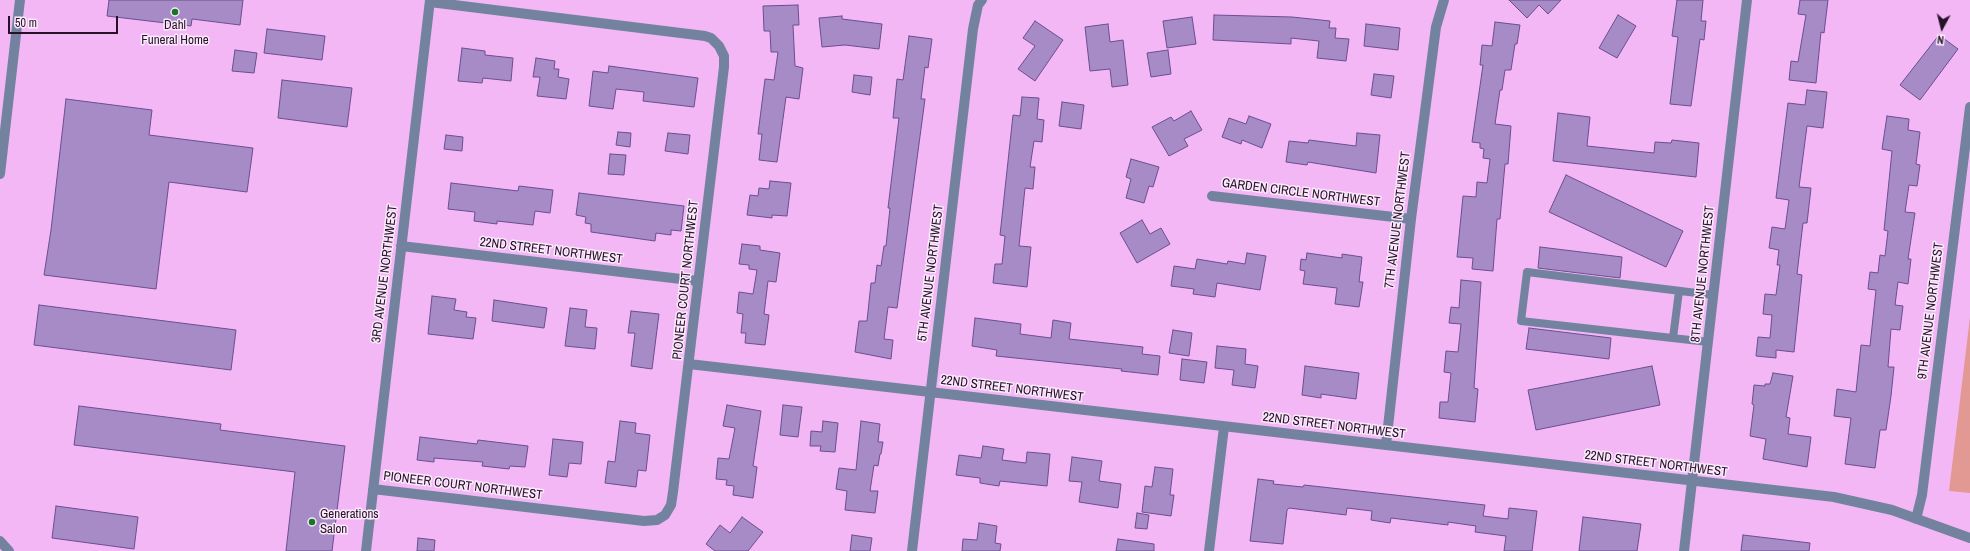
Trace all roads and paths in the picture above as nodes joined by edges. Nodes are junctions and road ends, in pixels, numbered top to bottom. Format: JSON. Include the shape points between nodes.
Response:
{"nodes":[{"id":1,"x":20,"y":0,"type":"edge"},
{"id":2,"x":982,"y":0,"type":"edge"},
{"id":3,"x":1444,"y":0,"type":"edge"},
{"id":4,"x":1747,"y":0,"type":"edge"},
{"id":5,"x":430,"y":1,"type":"edge"},
{"id":6,"x":1970,"y":107,"type":"edge"},
{"id":7,"x":0,"y":174,"type":"edge"},
{"id":8,"x":1212,"y":196,"type":"dead end"},
{"id":9,"x":1411,"y":219,"type":"junction"},
{"id":10,"x":402,"y":246,"type":"junction"},
{"id":11,"x":698,"y":282,"type":"junction"},
{"id":12,"x":1679,"y":291,"type":"junction"},
{"id":13,"x":1713,"y":296,"type":"junction"},
{"id":14,"x":1673,"y":338,"type":"junction"},
{"id":15,"x":1708,"y":342,"type":"junction"},
{"id":16,"x":689,"y":364,"type":"junction"},
{"id":17,"x":931,"y":392,"type":"junction"},
{"id":18,"x":1224,"y":427,"type":"junction"},
{"id":19,"x":1386,"y":445,"type":"junction"},
{"id":20,"x":1692,"y":481,"type":"junction"},
{"id":21,"x":373,"y":489,"type":"junction"},
{"id":22,"x":1916,"y":519,"type":"junction"},
{"id":23,"x":1970,"y":538,"type":"edge"},
{"id":24,"x":0,"y":542,"type":"edge"},
{"id":25,"x":9,"y":551,"type":"edge"},
{"id":26,"x":366,"y":551,"type":"edge"},
{"id":27,"x":912,"y":551,"type":"edge"},
{"id":28,"x":1209,"y":551,"type":"edge"},
{"id":29,"x":1684,"y":551,"type":"edge"}],
"edges":[{"from":1,"to":7,"type":"street"},
{"from":2,"to":17,"type":"street","name":"5TH AVENUE NORTHWEST","via":[[978,5],[973,29]]},
{"from":3,"to":9,"type":"street","name":"7TH AVENUE NORTHWEST","via":[[1436,27]]},
{"from":4,"to":13,"type":"street","name":"8TH AVENUE NORTHWEST"},
{"from":5,"to":10,"type":"street","name":"3RD AVENUE NORTHWEST"},
{"from":5,"to":11,"type":"street","name":"PIONEER COURT NORTHWEST","via":[[697,35],[711,38],[715,42],[724,56],[724,67]]},
{"from":6,"to":22,"type":"street","name":"9TH AVENUE NORTHWEST","via":[[1922,495]]},
{"from":8,"to":9,"type":"street","name":"GARDEN CIRCLE NORTHWEST"},
{"from":9,"to":19,"type":"street","name":"7TH AVENUE NORTHWEST"},
{"from":10,"to":11,"type":"street","name":"22ND STREET NORTHWEST"},
{"from":10,"to":21,"type":"street","name":"3RD AVENUE NORTHWEST"},
{"from":11,"to":16,"type":"street","name":"PIONEER COURT NORTHWEST"},
{"from":12,"to":13,"type":"lane"},
{"from":12,"to":14,"type":"lane"},
{"from":12,"to":14,"type":"lane","via":[[1527,272],[1521,321]]},
{"from":13,"to":15,"type":"street","name":"8TH AVENUE NORTHWEST"},
{"from":14,"to":15,"type":"lane"},
{"from":15,"to":20,"type":"street","name":"8TH AVENUE NORTHWEST"},
{"from":16,"to":17,"type":"street","name":"22ND STREET NORTHWEST"},
{"from":16,"to":21,"type":"street","name":"PIONEER COURT NORTHWEST","via":[[671,505],[662,518],[644,521]]},
{"from":17,"to":18,"type":"street","name":"22ND STREET NORTHWEST"},
{"from":17,"to":27,"type":"street","name":"5TH AVENUE NORTHWEST"},
{"from":18,"to":19,"type":"street","name":"22ND STREET NORTHWEST"},
{"from":18,"to":28,"type":"street"},
{"from":19,"to":20,"type":"street","name":"22ND STREET NORTHWEST"},
{"from":20,"to":22,"type":"street","name":"22ND STREET NORTHWEST","via":[[1834,497],[1892,510]]},
{"from":20,"to":29,"type":"street","name":"8TH AVENUE NORTHWEST"},
{"from":21,"to":26,"type":"street","name":"3RD AVENUE NORTHWEST"},
{"from":22,"to":23,"type":"street","name":"22ND STREET NORTHWEST"},
{"from":24,"to":25,"type":"street"}]}
